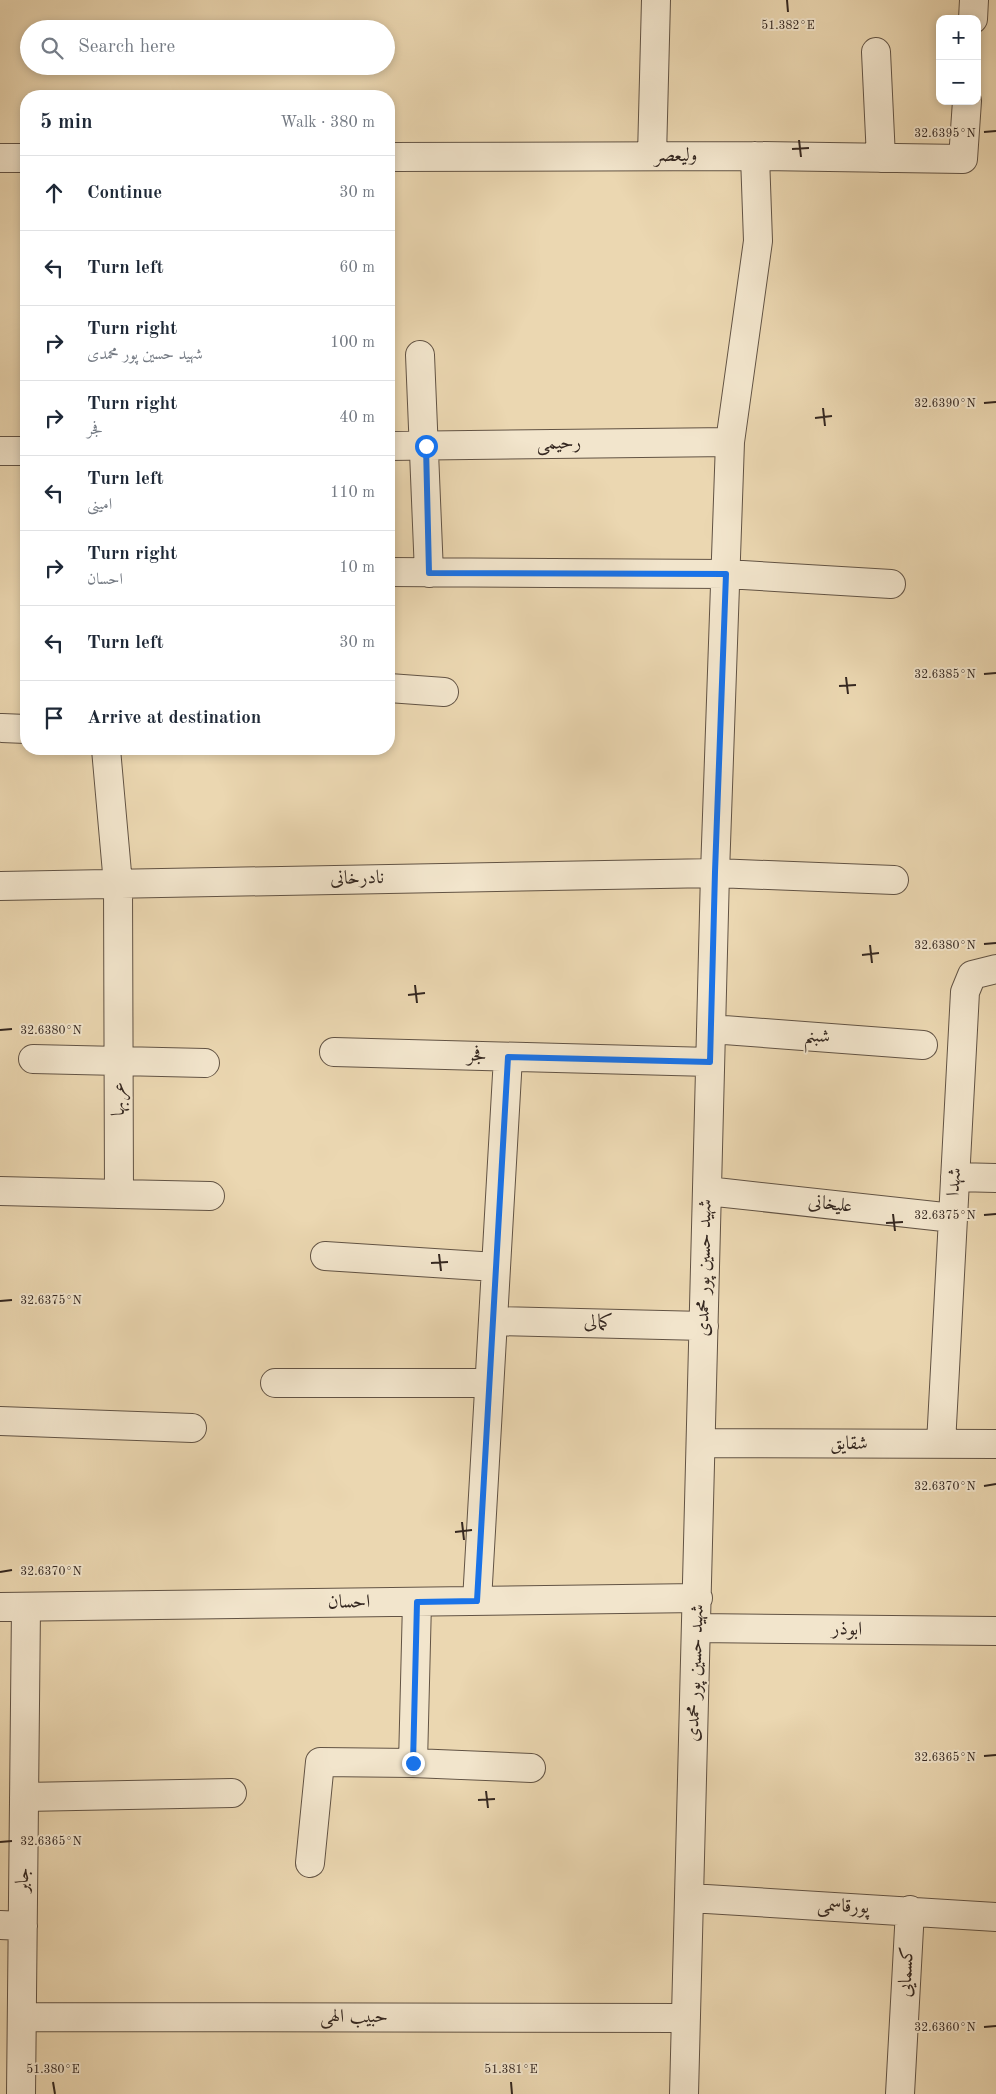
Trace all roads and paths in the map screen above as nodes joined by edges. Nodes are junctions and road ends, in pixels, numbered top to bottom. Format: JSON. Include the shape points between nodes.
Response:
{"nodes":[{"id":1,"x":656,"y":0,"type":"edge"},
{"id":2,"x":974,"y":0,"type":"edge"},
{"id":3,"x":973,"y":15,"type":"edge"},
{"id":4,"x":876,"y":52,"type":"dead end"},
{"id":5,"x":967,"y":105,"type":"edge"},
{"id":6,"x":652,"y":156,"type":"junction"},
{"id":7,"x":755,"y":156,"type":"junction"},
{"id":8,"x":395,"y":157,"type":"edge"},
{"id":9,"x":0,"y":158,"type":"edge"},
{"id":10,"x":20,"y":158,"type":"edge"},
{"id":11,"x":881,"y":158,"type":"junction"},
{"id":12,"x":420,"y":355,"type":"dead end"},
{"id":13,"x":730,"y":442,"type":"junction"},
{"id":14,"x":395,"y":446,"type":"edge"},
{"id":15,"x":426,"y":446,"type":"junction"},
{"id":16,"x":0,"y":451,"type":"edge"},
{"id":17,"x":20,"y":451,"type":"edge"},
{"id":18,"x":395,"y":572,"type":"edge"},
{"id":19,"x":429,"y":573,"type":"junction"},
{"id":20,"x":726,"y":574,"type":"junction"},
{"id":21,"x":891,"y":584,"type":"dead end"},
{"id":22,"x":395,"y":688,"type":"edge"},
{"id":23,"x":444,"y":692,"type":"dead end"},
{"id":24,"x":107,"y":755,"type":"edge"},
{"id":25,"x":715,"y":872,"type":"junction"},
{"id":26,"x":894,"y":880,"type":"dead end"},
{"id":27,"x":118,"y":884,"type":"junction"},
{"id":28,"x":0,"y":886,"type":"edge"},
{"id":29,"x":996,"y":969,"type":"edge"},
{"id":30,"x":711,"y":1029,"type":"junction"},
{"id":31,"x":923,"y":1045,"type":"dead end"},
{"id":32,"x":334,"y":1052,"type":"dead end"},
{"id":33,"x":508,"y":1057,"type":"junction"},
{"id":34,"x":33,"y":1059,"type":"dead end"},
{"id":35,"x":119,"y":1062,"type":"junction"},
{"id":36,"x":710,"y":1062,"type":"junction"},
{"id":37,"x":205,"y":1063,"type":"dead end"},
{"id":38,"x":955,"y":1177,"type":"junction"},
{"id":39,"x":996,"y":1178,"type":"edge"},
{"id":40,"x":0,"y":1191,"type":"edge"},
{"id":41,"x":707,"y":1191,"type":"junction"},
{"id":42,"x":119,"y":1194,"type":"junction"},
{"id":43,"x":210,"y":1196,"type":"dead end"},
{"id":44,"x":953,"y":1218,"type":"junction"},
{"id":45,"x":325,"y":1256,"type":"dead end"},
{"id":46,"x":496,"y":1267,"type":"junction"},
{"id":47,"x":493,"y":1321,"type":"junction"},
{"id":48,"x":704,"y":1326,"type":"junction"},
{"id":49,"x":275,"y":1383,"type":"dead end"},
{"id":50,"x":489,"y":1383,"type":"junction"},
{"id":51,"x":0,"y":1421,"type":"edge"},
{"id":52,"x":192,"y":1428,"type":"dead end"},
{"id":53,"x":701,"y":1443,"type":"junction"},
{"id":54,"x":941,"y":1444,"type":"junction"},
{"id":55,"x":996,"y":1444,"type":"edge"},
{"id":56,"x":698,"y":1598,"type":"junction"},
{"id":57,"x":477,"y":1601,"type":"junction"},
{"id":58,"x":417,"y":1602,"type":"junction"},
{"id":59,"x":13,"y":1607,"type":"edge"},
{"id":60,"x":697,"y":1628,"type":"junction"},
{"id":61,"x":996,"y":1631,"type":"edge"},
{"id":62,"x":413,"y":1763,"type":"junction"},
{"id":63,"x":531,"y":1768,"type":"dead end"},
{"id":64,"x":232,"y":1793,"type":"dead end"},
{"id":65,"x":24,"y":1797,"type":"junction"},
{"id":66,"x":310,"y":1863,"type":"dead end"},
{"id":67,"x":690,"y":1898,"type":"junction"},
{"id":68,"x":910,"y":1910,"type":"junction"},
{"id":69,"x":996,"y":1917,"type":"edge"},
{"id":70,"x":11,"y":1925,"type":"edge"},
{"id":71,"x":22,"y":2017,"type":"junction"},
{"id":72,"x":686,"y":2018,"type":"junction"},
{"id":73,"x":21,"y":2094,"type":"edge"},
{"id":74,"x":684,"y":2094,"type":"edge"},
{"id":75,"x":900,"y":2094,"type":"edge"}],
"edges":[{"from":1,"to":6,"type":"street"},
{"from":2,"to":3,"type":"street"},
{"from":4,"to":11,"type":"street"},
{"from":5,"to":11,"type":"street","name":"ولیعصر","via":[[963,158]]},
{"from":6,"to":7,"type":"street","name":"ولیعصر"},
{"from":6,"to":8,"type":"street","name":"ولیعصر"},
{"from":7,"to":11,"type":"street","name":"ولیعصر"},
{"from":7,"to":13,"type":"street","name":"شهید حسین پور محمدی","via":[[758,241]]},
{"from":9,"to":10,"type":"street"},
{"from":12,"to":15,"type":"street"},
{"from":13,"to":15,"type":"street","name":"رحیمی"},
{"from":13,"to":20,"type":"street","name":"شهید حسین پور محمدی"},
{"from":14,"to":15,"type":"street","name":"رحیمی"},
{"from":15,"to":19,"type":"street"},
{"from":16,"to":17,"type":"street"},
{"from":18,"to":19,"type":"street"},
{"from":19,"to":20,"type":"street"},
{"from":20,"to":21,"type":"street"},
{"from":20,"to":25,"type":"street","name":"شهید حسین پور محمدی"},
{"from":22,"to":23,"type":"street"},
{"from":24,"to":27,"type":"street","name":"عربها"},
{"from":25,"to":26,"type":"street","name":"نادرخانی"},
{"from":25,"to":27,"type":"street","name":"نادرخانی"},
{"from":25,"to":30,"type":"street","name":"شهید حسین پور محمدی"},
{"from":27,"to":28,"type":"street","name":"نادرخانی"},
{"from":27,"to":35,"type":"street","name":"عربها"},
{"from":29,"to":38,"type":"street","name":"شهدا","via":[[972,975],[965,992]]},
{"from":30,"to":31,"type":"street","name":"شبنم"},
{"from":30,"to":36,"type":"street","name":"شهید حسین پور محمدی"},
{"from":32,"to":33,"type":"street","name":"فجر"},
{"from":33,"to":36,"type":"street","name":"فجر"},
{"from":33,"to":46,"type":"street"},
{"from":34,"to":35,"type":"street"},
{"from":35,"to":37,"type":"street"},
{"from":35,"to":42,"type":"street","name":"عربها"},
{"from":36,"to":41,"type":"street","name":"شهید حسین پور محمدی"},
{"from":38,"to":39,"type":"street"},
{"from":38,"to":44,"type":"street","name":"شهدا"},
{"from":40,"to":42,"type":"street"},
{"from":41,"to":44,"type":"street","name":"علیخانی"},
{"from":41,"to":48,"type":"street","name":"شهید حسین پور محمدی"},
{"from":42,"to":43,"type":"street"},
{"from":44,"to":54,"type":"street","name":"شهدا"},
{"from":45,"to":46,"type":"street"},
{"from":46,"to":47,"type":"street"},
{"from":47,"to":48,"type":"street","name":"کمالی"},
{"from":47,"to":50,"type":"street"},
{"from":48,"to":53,"type":"street","name":"شهید حسین پور محمدی"},
{"from":49,"to":50,"type":"street"},
{"from":50,"to":57,"type":"street"},
{"from":51,"to":52,"type":"street"},
{"from":53,"to":54,"type":"street","name":"شقایق"},
{"from":53,"to":56,"type":"street","name":"شهید حسین پور محمدی"},
{"from":54,"to":55,"type":"street","name":"شقایق"},
{"from":56,"to":57,"type":"street","name":"احسان"},
{"from":56,"to":60,"type":"street","name":"شهید حسین پور محمدی"},
{"from":57,"to":58,"type":"street","name":"احسان"},
{"from":58,"to":59,"type":"street","name":"احسان"},
{"from":58,"to":62,"type":"street"},
{"from":59,"to":65,"type":"street","name":"جابر"},
{"from":60,"to":61,"type":"street","name":"ابوذر"},
{"from":60,"to":67,"type":"street","name":"شهید حسین پور محمدی"},
{"from":62,"to":63,"type":"street"},
{"from":62,"to":66,"type":"street","via":[[320,1762]]},
{"from":64,"to":65,"type":"street"},
{"from":65,"to":70,"type":"street","name":"جابر"},
{"from":67,"to":68,"type":"street","name":"پورقاسمی"},
{"from":67,"to":72,"type":"street","name":"شهید حسین پور محمدی"},
{"from":68,"to":69,"type":"street","name":"پورقاسمی"},
{"from":68,"to":75,"type":"street","name":"کسمایی"},
{"from":70,"to":71,"type":"street","name":"جابر"},
{"from":71,"to":72,"type":"street","name":"حبیب الهی"},
{"from":71,"to":73,"type":"street","name":"جابر"},
{"from":72,"to":74,"type":"street","name":"شهید حسین پور محمدی"}]}
